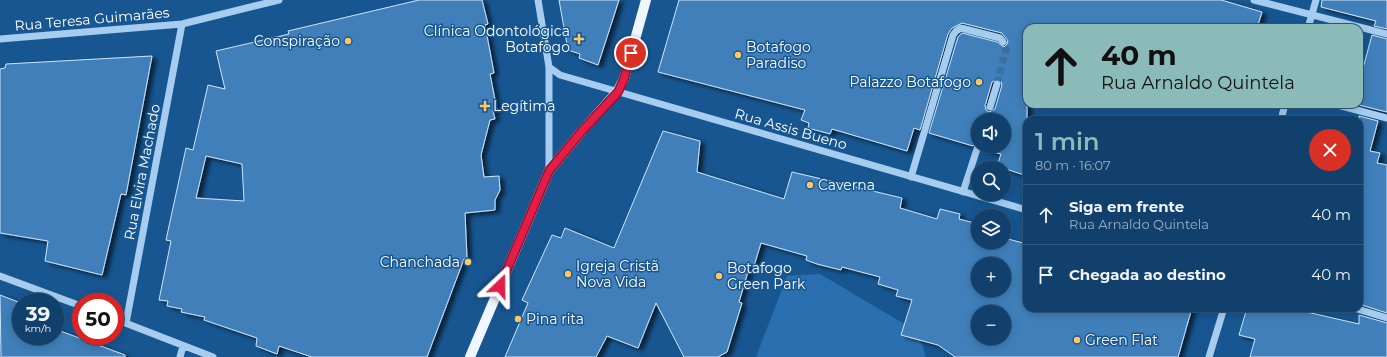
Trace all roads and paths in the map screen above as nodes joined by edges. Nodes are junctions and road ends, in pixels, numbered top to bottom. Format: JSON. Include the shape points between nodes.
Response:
{"nodes":[{"id":1,"x":278,"y":0,"type":"edge"},
{"id":2,"x":538,"y":0,"type":"edge"},
{"id":3,"x":646,"y":0,"type":"edge"},
{"id":4,"x":1254,"y":0,"type":"edge"},
{"id":5,"x":1316,"y":0,"type":"edge"},
{"id":6,"x":1312,"y":14,"type":"junction"},
{"id":7,"x":182,"y":24,"type":"junction"},
{"id":8,"x":1309,"y":24,"type":"edge"},
{"id":9,"x":1350,"y":24,"type":"edge"},
{"id":10,"x":1363,"y":28,"type":"edge"},
{"id":11,"x":1387,"y":34,"type":"edge"},
{"id":12,"x":0,"y":39,"type":"edge"},
{"id":13,"x":1003,"y":42,"type":"dead end"},
{"id":14,"x":549,"y":67,"type":"junction"},
{"id":15,"x":997,"y":84,"type":"tunnel mouth"},
{"id":16,"x":618,"y":92,"type":"junction"},
{"id":17,"x":990,"y":106,"type":"tunnel mouth"},
{"id":18,"x":1349,"y":108,"type":"edge"},
{"id":19,"x":1387,"y":118,"type":"edge"},
{"id":20,"x":976,"y":153,"type":"edge"},
{"id":21,"x":549,"y":171,"type":"junction"},
{"id":22,"x":911,"y":177,"type":"junction"},
{"id":23,"x":963,"y":192,"type":"junction"},
{"id":24,"x":1023,"y":209,"type":"edge"},
{"id":25,"x":0,"y":276,"type":"edge"},
{"id":26,"x":72,"y":303,"type":"edge"},
{"id":27,"x":1363,"y":311,"type":"edge"},
{"id":28,"x":1223,"y":312,"type":"edge"},
{"id":29,"x":1387,"y":318,"type":"edge"},
{"id":30,"x":126,"y":323,"type":"joint"},
{"id":31,"x":183,"y":346,"type":"junction"},
{"id":32,"x":180,"y":357,"type":"edge"},
{"id":33,"x":213,"y":357,"type":"edge"},
{"id":34,"x":470,"y":357,"type":"edge"},
{"id":35,"x":1209,"y":357,"type":"edge"}],
"edges":[{"from":1,"to":7,"type":"street","name":"Rua Teresa Guimarães"},
{"from":2,"to":14,"type":"street"},
{"from":3,"to":16,"type":"main road"},
{"from":4,"to":6,"type":"street"},
{"from":5,"to":6,"type":"street"},
{"from":6,"to":8,"type":"street"},
{"from":6,"to":9,"type":"street"},
{"from":7,"to":12,"type":"street","name":"Rua Teresa Guimarães"},
{"from":7,"to":30,"type":"street","name":"Rua Elvira Machado"},
{"from":10,"to":11,"type":"street"},
{"from":13,"to":22,"type":"street","via":[[1000,38],[961,28],[953,35]]},
{"from":14,"to":16,"type":"street","name":"Rua Assis Bueno","via":[[560,75]]},
{"from":14,"to":21,"type":"street"},
{"from":15,"to":17,"type":"street"},
{"from":16,"to":21,"type":"main road"},
{"from":16,"to":22,"type":"street","name":"Rua Assis Bueno"},
{"from":18,"to":19,"type":"street"},
{"from":20,"to":23,"type":"street"},
{"from":21,"to":34,"type":"main road"},
{"from":22,"to":23,"type":"street","name":"Rua Assis Bueno"},
{"from":23,"to":24,"type":"street","name":"Rua Assis Bueno"},
{"from":25,"to":26,"type":"street"},
{"from":27,"to":29,"type":"street"},
{"from":28,"to":35,"type":"street"},
{"from":30,"to":31,"type":"street"},
{"from":31,"to":32,"type":"street"},
{"from":31,"to":33,"type":"street"}]}
